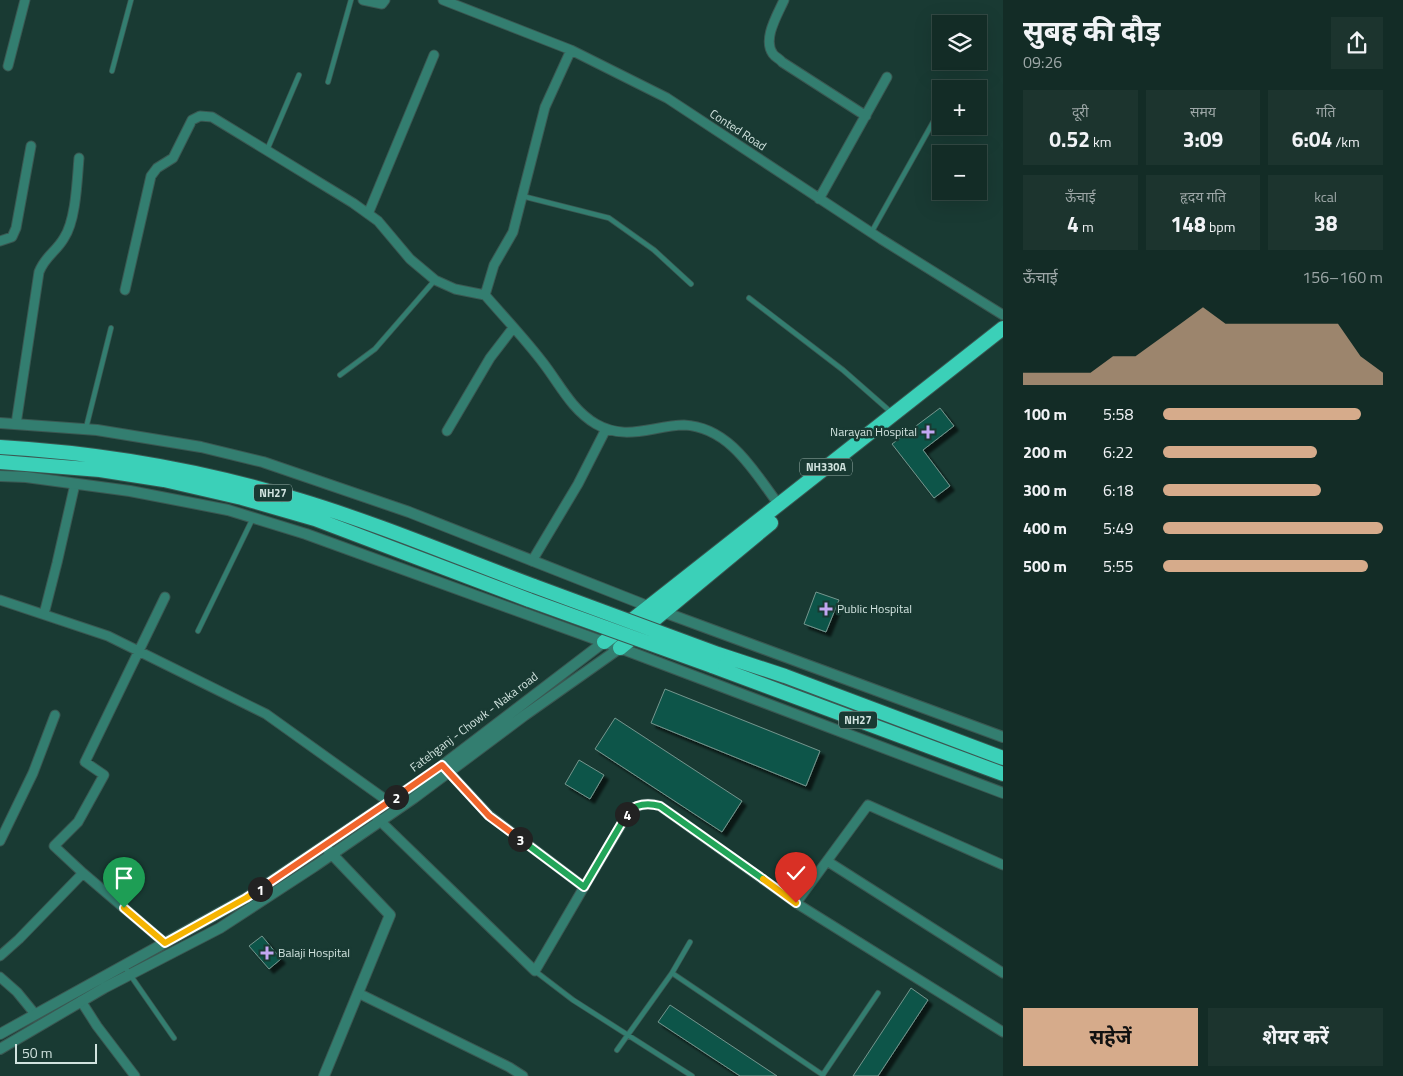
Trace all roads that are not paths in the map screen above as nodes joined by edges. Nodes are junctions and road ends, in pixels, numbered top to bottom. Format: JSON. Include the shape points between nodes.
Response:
{"nodes":[{"id":1,"x":26,"y":0,"type":"edge"},
{"id":2,"x":131,"y":0,"type":"edge"},
{"id":3,"x":351,"y":0,"type":"edge"},
{"id":4,"x":363,"y":0,"type":"edge"},
{"id":5,"x":385,"y":0,"type":"edge"},
{"id":6,"x":443,"y":0,"type":"edge"},
{"id":7,"x":784,"y":0,"type":"edge"},
{"id":8,"x":571,"y":50,"type":"junction"},
{"id":9,"x":434,"y":55,"type":"dead end"},
{"id":10,"x":8,"y":66,"type":"dead end"},
{"id":11,"x":112,"y":71,"type":"dead end"},
{"id":12,"x":299,"y":75,"type":"dead end"},
{"id":13,"x":887,"y":77,"type":"dead end"},
{"id":14,"x":328,"y":82,"type":"dead end"},
{"id":15,"x":866,"y":116,"type":"junction"},
{"id":16,"x":932,"y":124,"type":"edge"},
{"id":17,"x":30,"y":146,"type":"dead end"},
{"id":18,"x":267,"y":150,"type":"junction"},
{"id":19,"x":80,"y":158,"type":"dead end"},
{"id":20,"x":522,"y":196,"type":"junction"},
{"id":21,"x":819,"y":199,"type":"junction"},
{"id":22,"x":368,"y":214,"type":"junction"},
{"id":23,"x":871,"y":233,"type":"junction"},
{"id":24,"x":0,"y":241,"type":"edge"},
{"id":25,"x":435,"y":280,"type":"junction"},
{"id":26,"x":691,"y":284,"type":"dead end"},
{"id":27,"x":125,"y":290,"type":"dead end"},
{"id":28,"x":485,"y":295,"type":"junction"},
{"id":29,"x":749,"y":298,"type":"dead end"},
{"id":30,"x":1003,"y":314,"type":"edge"},
{"id":31,"x":111,"y":328,"type":"dead end"},
{"id":32,"x":513,"y":328,"type":"junction"},
{"id":33,"x":1003,"y":328,"type":"edge"},
{"id":34,"x":1003,"y":340,"type":"edge"},
{"id":35,"x":340,"y":374,"type":"dead end"},
{"id":36,"x":893,"y":414,"type":"junction"},
{"id":37,"x":0,"y":423,"type":"edge"},
{"id":38,"x":16,"y":424,"type":"junction"},
{"id":39,"x":606,"y":429,"type":"junction"},
{"id":40,"x":86,"y":430,"type":"junction"},
{"id":41,"x":448,"y":431,"type":"dead end"},
{"id":42,"x":0,"y":447,"type":"edge"},
{"id":43,"x":0,"y":462,"type":"edge"},
{"id":44,"x":0,"y":476,"type":"edge"},
{"id":45,"x":75,"y":484,"type":"junction"},
{"id":46,"x":779,"y":505,"type":"junction"},
{"id":47,"x":253,"y":518,"type":"junction"},
{"id":48,"x":532,"y":561,"type":"junction"},
{"id":49,"x":532,"y":593,"type":"junction"},
{"id":50,"x":165,"y":597,"type":"dead end"},
{"id":51,"x":0,"y":600,"type":"edge"},
{"id":52,"x":657,"y":610,"type":"junction"},
{"id":53,"x":44,"y":614,"type":"junction"},
{"id":54,"x":198,"y":631,"type":"dead end"},
{"id":55,"x":604,"y":642,"type":"junction"},
{"id":56,"x":620,"y":648,"type":"junction"},
{"id":57,"x":139,"y":651,"type":"junction"},
{"id":58,"x":715,"y":660,"type":"junction"},
{"id":59,"x":55,"y":715,"type":"dead end"},
{"id":60,"x":1003,"y":738,"type":"edge"},
{"id":61,"x":1003,"y":758,"type":"edge"},
{"id":62,"x":445,"y":769,"type":"junction"},
{"id":63,"x":1003,"y":774,"type":"edge"},
{"id":64,"x":1003,"y":793,"type":"edge"},
{"id":65,"x":389,"y":802,"type":"junction"},
{"id":66,"x":372,"y":814,"type":"junction"},
{"id":67,"x":380,"y":821,"type":"junction"},
{"id":68,"x":0,"y":841,"type":"edge"},
{"id":69,"x":324,"y":846,"type":"junction"},
{"id":70,"x":333,"y":854,"type":"junction"},
{"id":71,"x":827,"y":861,"type":"junction"},
{"id":72,"x":1003,"y":865,"type":"edge"},
{"id":73,"x":83,"y":873,"type":"junction"},
{"id":74,"x":584,"y":887,"type":"junction"},
{"id":75,"x":796,"y":903,"type":"junction"},
{"id":76,"x":690,"y":942,"type":"dead end"},
{"id":77,"x":165,"y":943,"type":"junction"},
{"id":78,"x":0,"y":956,"type":"edge"},
{"id":79,"x":1001,"y":969,"type":"edge"},
{"id":80,"x":127,"y":970,"type":"junction"},
{"id":81,"x":535,"y":971,"type":"junction"},
{"id":82,"x":672,"y":973,"type":"junction"},
{"id":83,"x":0,"y":977,"type":"edge"},
{"id":84,"x":358,"y":992,"type":"junction"},
{"id":85,"x":878,"y":993,"type":"dead end"},
{"id":86,"x":81,"y":1001,"type":"junction"},
{"id":87,"x":36,"y":1014,"type":"junction"},
{"id":88,"x":1003,"y":1032,"type":"edge"},
{"id":89,"x":0,"y":1034,"type":"edge"},
{"id":90,"x":628,"y":1035,"type":"junction"},
{"id":91,"x":174,"y":1038,"type":"dead end"},
{"id":92,"x":0,"y":1049,"type":"edge"},
{"id":93,"x":617,"y":1050,"type":"dead end"},
{"id":94,"x":510,"y":1073,"type":"edge"},
{"id":95,"x":822,"y":1075,"type":"edge"},
{"id":96,"x":136,"y":1076,"type":"edge"},
{"id":97,"x":324,"y":1076,"type":"edge"},
{"id":98,"x":523,"y":1076,"type":"edge"},
{"id":99,"x":692,"y":1076,"type":"edge"}],
"edges":[{"from":1,"to":10,"type":"street"},
{"from":2,"to":11,"type":"lane"},
{"from":3,"to":14,"type":"lane"},
{"from":4,"to":5,"type":"street","via":[[382,4]]},
{"from":6,"to":8,"type":"street","name":"Conted Road"},
{"from":7,"to":15,"type":"street","via":[[771,30],[769,45],[773,54]]},
{"from":8,"to":20,"type":"street","via":[[545,107]]},
{"from":8,"to":21,"type":"street","name":"Conted Road","via":[[666,98]]},
{"from":9,"to":22,"type":"street"},
{"from":12,"to":18,"type":"lane"},
{"from":13,"to":15,"type":"street"},
{"from":15,"to":21,"type":"street"},
{"from":16,"to":23,"type":"lane"},
{"from":17,"to":24,"type":"street","via":[[16,228],[12,237]]},
{"from":18,"to":22,"type":"street"},
{"from":18,"to":27,"type":"street","via":[[212,117],[200,116],[192,120],[173,158],[151,176]]},
{"from":19,"to":38,"type":"street","via":[[73,214],[64,238],[43,262],[39,272]]},
{"from":20,"to":26,"type":"lane","via":[[609,218],[654,250]]},
{"from":20,"to":28,"type":"street","via":[[513,232],[494,265]]},
{"from":21,"to":23,"type":"street","name":"Conted Road"},
{"from":22,"to":25,"type":"street","via":[[378,221],[410,259]]},
{"from":23,"to":30,"type":"street","name":"Conted Road"},
{"from":25,"to":28,"type":"street","via":[[455,289]]},
{"from":25,"to":35,"type":"lane","via":[[375,349]]},
{"from":28,"to":32,"type":"street"},
{"from":29,"to":36,"type":"lane","via":[[843,370]]},
{"from":31,"to":40,"type":"lane"},
{"from":32,"to":39,"type":"street","via":[[543,362],[572,404]]},
{"from":32,"to":41,"type":"street","via":[[490,358]]},
{"from":33,"to":36,"type":"highway","number":"NH330A"},
{"from":34,"to":52,"type":"highway","number":"NH330A"},
{"from":36,"to":46,"type":"highway","number":"NH330A"},
{"from":37,"to":38,"type":"street"},
{"from":38,"to":40,"type":"street"},
{"from":39,"to":46,"type":"street","via":[[627,433],[684,425],[714,434],[737,450]]},
{"from":39,"to":48,"type":"street","via":[[574,492]]},
{"from":40,"to":48,"type":"street","via":[[201,447],[263,462],[410,512]]},
{"from":42,"to":49,"type":"highway","number":"NH27","via":[[116,458],[230,481],[299,500],[389,531]]},
{"from":43,"to":49,"type":"highway","number":"NH27","via":[[100,470],[164,480],[242,498],[315,519]]},
{"from":44,"to":45,"type":"street"},
{"from":45,"to":47,"type":"street","via":[[130,491]]},
{"from":45,"to":53,"type":"street"},
{"from":46,"to":52,"type":"highway","number":"NH330A"},
{"from":47,"to":54,"type":"lane"},
{"from":47,"to":55,"type":"street","via":[[306,534]]},
{"from":48,"to":52,"type":"street"},
{"from":49,"to":58,"type":"highway","number":"NH27","bridge":true},
{"from":50,"to":57,"type":"street"},
{"from":51,"to":53,"type":"street"},
{"from":52,"to":55,"type":"highway","name":"Fatehganj - Chowk - Naka road","number":"NH330A"},
{"from":52,"to":56,"type":"highway","number":"NH330A"},
{"from":52,"to":60,"type":"street"},
{"from":53,"to":57,"type":"street","via":[[108,636]]},
{"from":55,"to":56,"type":"street"},
{"from":55,"to":62,"type":"street","name":"Fatehganj - Chowk - Naka road"},
{"from":56,"to":62,"type":"street"},
{"from":56,"to":64,"type":"street"},
{"from":57,"to":65,"type":"street","via":[[266,714]]},
{"from":57,"to":73,"type":"street","via":[[84,762],[104,775],[78,822],[54,846]]},
{"from":58,"to":61,"type":"highway","number":"NH27","via":[[785,676]]},
{"from":58,"to":63,"type":"highway","number":"NH27"},
{"from":59,"to":68,"type":"street","via":[[34,773]]},
{"from":62,"to":65,"type":"street","name":"Fatehganj - Chowk - Naka road"},
{"from":62,"to":67,"type":"street"},
{"from":62,"to":74,"type":"street","via":[[489,816]]},
{"from":65,"to":66,"type":"street","name":"Fatehganj - Chowk - Naka road"},
{"from":66,"to":67,"type":"street"},
{"from":66,"to":69,"type":"street","name":"Fatehganj - Chowk - Naka road"},
{"from":67,"to":70,"type":"street"},
{"from":67,"to":81,"type":"street"},
{"from":69,"to":70,"type":"street"},
{"from":69,"to":77,"type":"street","name":"Fatehganj - Chowk - Naka road","via":[[246,898]]},
{"from":70,"to":80,"type":"street","via":[[220,928]]},
{"from":70,"to":84,"type":"street","via":[[390,914]]},
{"from":71,"to":72,"type":"street","via":[[868,805]]},
{"from":71,"to":75,"type":"street"},
{"from":71,"to":79,"type":"street"},
{"from":73,"to":77,"type":"street"},
{"from":73,"to":78,"type":"street"},
{"from":74,"to":75,"type":"street","via":[[630,810],[650,803],[660,806]]},
{"from":74,"to":81,"type":"street"},
{"from":75,"to":88,"type":"street"},
{"from":76,"to":82,"type":"lane"},
{"from":77,"to":80,"type":"street","name":"Fatehganj - Chowk - Naka road"},
{"from":80,"to":86,"type":"street"},
{"from":80,"to":87,"type":"street","name":"Fatehganj - Chowk - Naka road"},
{"from":80,"to":91,"type":"lane"},
{"from":81,"to":90,"type":"lane"},
{"from":82,"to":90,"type":"lane"},
{"from":82,"to":95,"type":"lane"},
{"from":83,"to":87,"type":"street"},
{"from":84,"to":94,"type":"street"},
{"from":84,"to":97,"type":"street"},
{"from":85,"to":95,"type":"lane"},
{"from":86,"to":92,"type":"street"},
{"from":86,"to":96,"type":"street"},
{"from":87,"to":89,"type":"street","name":"Fatehganj - Chowk - Naka road"},
{"from":90,"to":93,"type":"lane"},
{"from":90,"to":99,"type":"lane"},
{"from":94,"to":98,"type":"street"}]}
